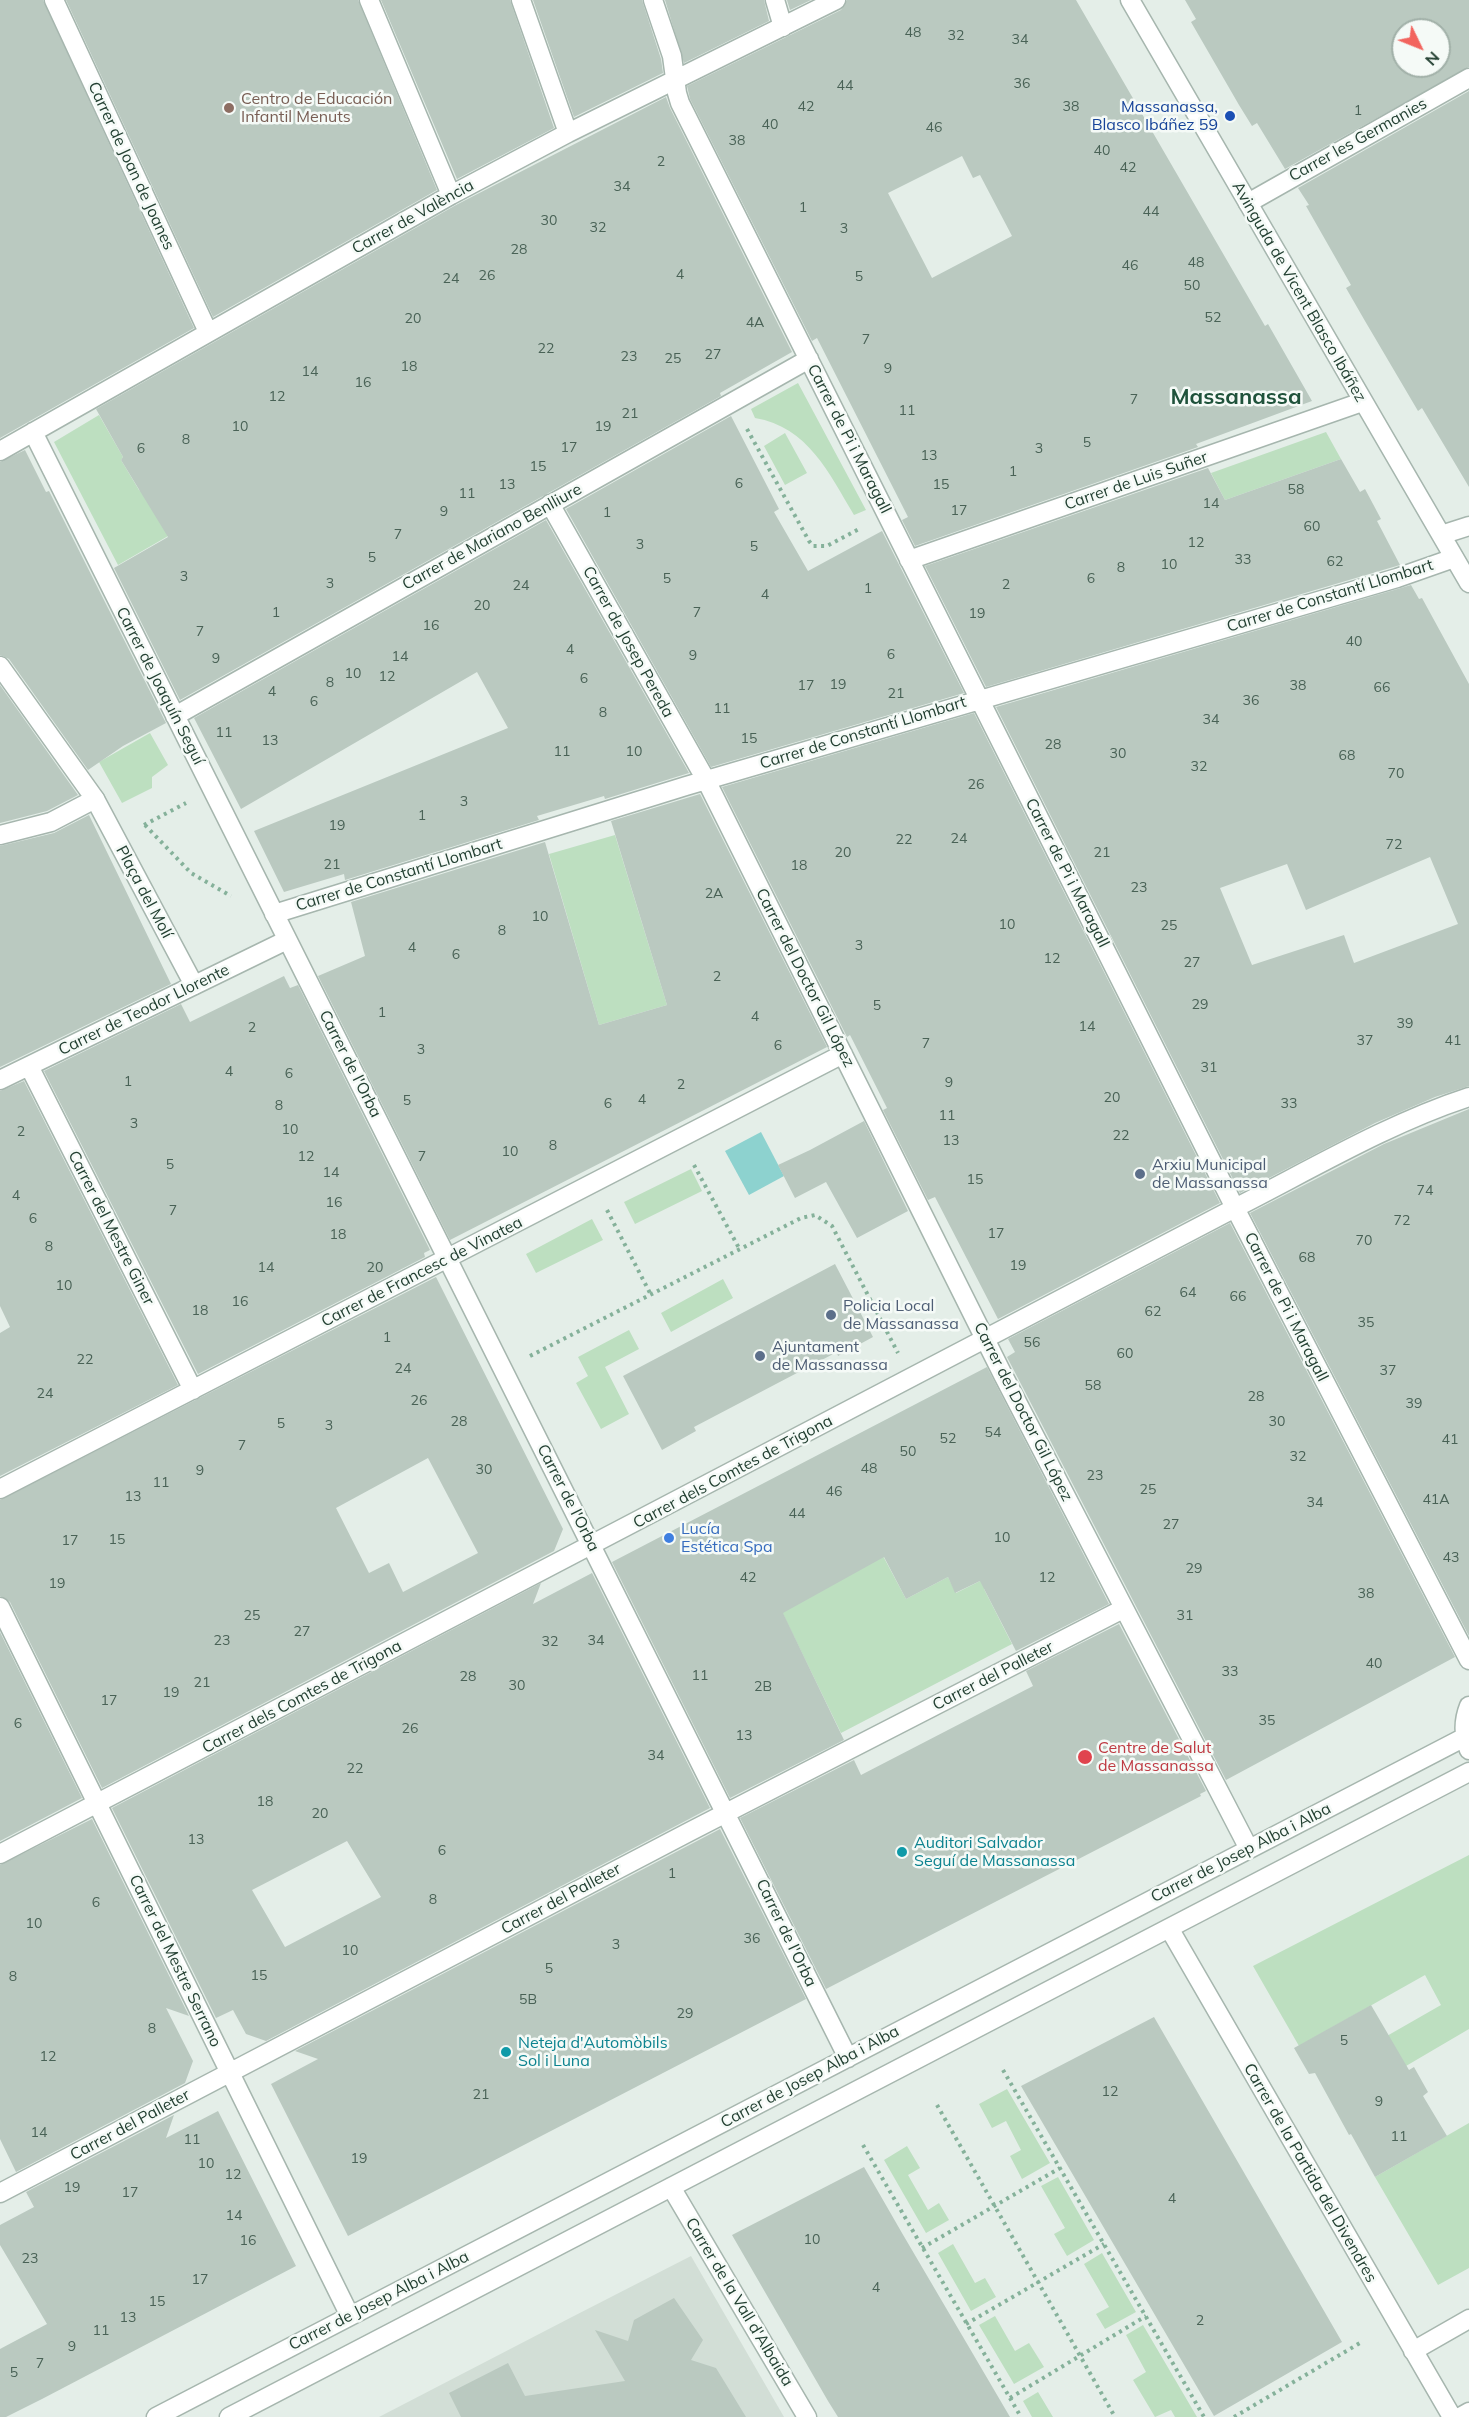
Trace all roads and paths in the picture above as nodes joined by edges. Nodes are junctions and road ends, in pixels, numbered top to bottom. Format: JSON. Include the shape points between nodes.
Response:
{"nodes":[{"id":1,"x":54,"y":0,"type":"edge"},
{"id":2,"x":369,"y":0,"type":"edge"},
{"id":3,"x":520,"y":0,"type":"edge"},
{"id":4,"x":653,"y":0,"type":"edge"},
{"id":5,"x":775,"y":0,"type":"edge"},
{"id":6,"x":836,"y":0,"type":"edge"},
{"id":7,"x":1130,"y":0,"type":"edge"},
{"id":8,"x":783,"y":27,"type":"junction"},
{"id":9,"x":1469,"y":78,"type":"edge"},
{"id":10,"x":675,"y":81,"type":"junction"},
{"id":11,"x":568,"y":133,"type":"junction"},
{"id":12,"x":451,"y":195,"type":"junction"},
{"id":13,"x":1248,"y":203,"type":"junction"},
{"id":14,"x":208,"y":332,"type":"junction"},
{"id":15,"x":809,"y":359,"type":"junction"},
{"id":16,"x":1362,"y":402,"type":"junction"},
{"id":17,"x":745,"y":426,"type":"dead end"},
{"id":18,"x":33,"y":432,"type":"junction"},
{"id":19,"x":0,"y":451,"type":"edge"},
{"id":20,"x":550,"y":504,"type":"junction"},
{"id":21,"x":1469,"y":526,"type":"edge"},
{"id":22,"x":863,"y":527,"type":"dead end"},
{"id":23,"x":1441,"y":535,"type":"junction"},
{"id":24,"x":1454,"y":558,"type":"junction"},
{"id":25,"x":909,"y":560,"type":"junction"},
{"id":26,"x":1469,"y":583,"type":"edge"},
{"id":27,"x":0,"y":666,"type":"edge"},
{"id":28,"x":980,"y":699,"type":"junction"},
{"id":29,"x":175,"y":716,"type":"junction"},
{"id":30,"x":706,"y":780,"type":"junction"},
{"id":31,"x":212,"y":789,"type":"junction"},
{"id":32,"x":99,"y":805,"type":"junction"},
{"id":33,"x":144,"y":825,"type":"junction"},
{"id":34,"x":0,"y":835,"type":"edge"},
{"id":35,"x":239,"y":901,"type":"dead end"},
{"id":36,"x":274,"y":914,"type":"junction"},
{"id":37,"x":287,"y":940,"type":"junction"},
{"id":38,"x":194,"y":985,"type":"junction"},
{"id":39,"x":843,"y":1054,"type":"junction"},
{"id":40,"x":29,"y":1066,"type":"junction"},
{"id":41,"x":0,"y":1080,"type":"edge"},
{"id":42,"x":1469,"y":1097,"type":"edge"},
{"id":43,"x":690,"y":1156,"type":"dead end"},
{"id":44,"x":602,"y":1201,"type":"dead end"},
{"id":45,"x":1235,"y":1208,"type":"junction"},
{"id":46,"x":740,"y":1250,"type":"junction"},
{"id":47,"x":448,"y":1258,"type":"junction"},
{"id":48,"x":651,"y":1295,"type":"junction"},
{"id":49,"x":985,"y":1339,"type":"junction"},
{"id":50,"x":900,"y":1357,"type":"dead end"},
{"id":51,"x":521,"y":1360,"type":"dead end"},
{"id":52,"x":194,"y":1390,"type":"junction"},
{"id":53,"x":0,"y":1489,"type":"edge"},
{"id":54,"x":592,"y":1545,"type":"junction"},
{"id":55,"x":0,"y":1607,"type":"edge"},
{"id":56,"x":1123,"y":1609,"type":"junction"},
{"id":57,"x":1469,"y":1660,"type":"edge"},
{"id":58,"x":1469,"y":1706,"type":"edge"},
{"id":59,"x":1467,"y":1744,"type":"edge"},
{"id":60,"x":1469,"y":1772,"type":"edge"},
{"id":61,"x":99,"y":1804,"type":"junction"},
{"id":62,"x":727,"y":1813,"type":"junction"},
{"id":63,"x":1249,"y":1849,"type":"junction"},
{"id":64,"x":0,"y":1854,"type":"edge"},
{"id":65,"x":1168,"y":1928,"type":"junction"},
{"id":66,"x":848,"y":2058,"type":"junction"},
{"id":67,"x":1003,"y":2070,"type":"dead end"},
{"id":68,"x":230,"y":2073,"type":"junction"},
{"id":69,"x":937,"y":2105,"type":"dead end"},
{"id":70,"x":862,"y":2145,"type":"dead end"},
{"id":71,"x":1060,"y":2168,"type":"junction"},
{"id":72,"x":671,"y":2187,"type":"junction"},
{"id":73,"x":0,"y":2193,"type":"edge"},
{"id":74,"x":994,"y":2205,"type":"junction"},
{"id":75,"x":1104,"y":2244,"type":"junction"},
{"id":76,"x":922,"y":2248,"type":"junction"},
{"id":77,"x":1038,"y":2282,"type":"junction"},
{"id":78,"x":350,"y":2316,"type":"junction"},
{"id":79,"x":1146,"y":2316,"type":"junction"},
{"id":80,"x":1469,"y":2319,"type":"edge"},
{"id":81,"x":966,"y":2324,"type":"junction"},
{"id":82,"x":1360,"y":2343,"type":"dead end"},
{"id":83,"x":1413,"y":2351,"type":"junction"},
{"id":84,"x":1080,"y":2356,"type":"junction"},
{"id":85,"x":1010,"y":2398,"type":"junction"},
{"id":86,"x":1469,"y":2412,"type":"edge"},
{"id":87,"x":156,"y":2417,"type":"edge"},
{"id":88,"x":229,"y":2417,"type":"edge"},
{"id":89,"x":807,"y":2417,"type":"edge"},
{"id":90,"x":1021,"y":2417,"type":"edge"},
{"id":91,"x":1115,"y":2417,"type":"edge"},
{"id":92,"x":1204,"y":2417,"type":"edge"},
{"id":93,"x":1234,"y":2417,"type":"edge"},
{"id":94,"x":1452,"y":2417,"type":"edge"},
{"id":95,"x":1460,"y":2417,"type":"edge"}],
"edges":[{"from":1,"to":14,"type":"street","name":"Carrer de Joan de Joanes"},
{"from":2,"to":12,"type":"street"},
{"from":3,"to":11,"type":"street"},
{"from":4,"to":10,"type":"street","name":"Carrer de Pi i Maragall","via":[[672,56]]},
{"from":5,"to":8,"type":"street"},
{"from":6,"to":8,"type":"street","name":"Carrer de València"},
{"from":7,"to":13,"type":"street","name":"Avinguda de Vicent Blasco Ibáñez"},
{"from":8,"to":10,"type":"street","name":"Carrer de València"},
{"from":9,"to":13,"type":"street","name":"Carrer les Germanies"},
{"from":10,"to":11,"type":"street","name":"Carrer de València"},
{"from":10,"to":15,"type":"street","name":"Carrer de Pi i Maragall","via":[[680,104]]},
{"from":11,"to":12,"type":"street","name":"Carrer de València"},
{"from":12,"to":14,"type":"street","name":"Carrer de València"},
{"from":13,"to":16,"type":"street","name":"Avinguda de Vicent Blasco Ibáñez"},
{"from":14,"to":18,"type":"street","name":"Carrer de València"},
{"from":15,"to":20,"type":"street","name":"Carrer de Mariano Benlliure"},
{"from":15,"to":25,"type":"street","name":"Carrer de Pi i Maragall"},
{"from":16,"to":23,"type":"street","name":"Avinguda de Vicent Blasco Ibáñez"},
{"from":16,"to":25,"type":"street","name":"Carrer de Luis Suñer"},
{"from":17,"to":22,"type":"path","via":[[813,546],[827,546]]},
{"from":18,"to":19,"type":"street","name":"Carrer de València"},
{"from":18,"to":29,"type":"street","name":"Carrer de Joaquín Seguí"},
{"from":20,"to":29,"type":"street","name":"Carrer de Mariano Benlliure"},
{"from":20,"to":30,"type":"street","name":"Carrer de Josep Pereda"},
{"from":21,"to":23,"type":"street"},
{"from":23,"to":24,"type":"street","name":"Avinguda de Vicent Blasco Ibáñez"},
{"from":24,"to":26,"type":"street","name":"Avinguda de Vicent Blasco Ibáñez"},
{"from":24,"to":28,"type":"street","name":"Carrer de Constantí Llombart"},
{"from":25,"to":28,"type":"street","name":"Carrer de Pi i Maragall"},
{"from":27,"to":32,"type":"street","name":"Plaça del Molí"},
{"from":28,"to":30,"type":"street","name":"Carrer de Constantí Llombart"},
{"from":28,"to":45,"type":"street","name":"Carrer de Pi i Maragall"},
{"from":29,"to":31,"type":"street","name":"Carrer de Joaquín Seguí"},
{"from":30,"to":36,"type":"street","name":"Carrer de Constantí Llombart"},
{"from":30,"to":39,"type":"street","name":"Carrer del Doctor Gil López"},
{"from":31,"to":33,"type":"path"},
{"from":31,"to":36,"type":"street","name":"Carrer de Joaquín Seguí"},
{"from":32,"to":33,"type":"path","via":[[123,805]]},
{"from":32,"to":34,"type":"street"},
{"from":32,"to":38,"type":"street","name":"Plaça del Molí"},
{"from":33,"to":35,"type":"path","via":[[191,873]]},
{"from":36,"to":37,"type":"street","name":"Carrer de Joaquín Seguí"},
{"from":37,"to":38,"type":"street","name":"Carrer de Teodor Llorente"},
{"from":37,"to":47,"type":"street","name":"Carrer de l'Orba"},
{"from":38,"to":40,"type":"street","name":"Carrer de Teodor Llorente"},
{"from":39,"to":47,"type":"street","name":"Carrer de Francesc de Vinatea"},
{"from":39,"to":49,"type":"street","name":"Carrer del Doctor Gil López"},
{"from":40,"to":41,"type":"street","name":"Carrer de Teodor Llorente"},
{"from":40,"to":52,"type":"street","name":"Carrer del Mestre Giner"},
{"from":42,"to":45,"type":"street","name":"Carrer dels Comtes de Trigona","via":[[1396,1126]]},
{"from":43,"to":46,"type":"path"},
{"from":44,"to":48,"type":"path"},
{"from":45,"to":49,"type":"street","name":"Carrer dels Comtes de Trigona"},
{"from":45,"to":57,"type":"street","name":"Carrer de Pi i Maragall"},
{"from":46,"to":48,"type":"path"},
{"from":46,"to":50,"type":"path","via":[[801,1218],[815,1215],[824,1220],[832,1226]]},
{"from":47,"to":52,"type":"street","name":"Carrer de Francesc de Vinatea"},
{"from":47,"to":54,"type":"street","name":"Carrer de l'Orba"},
{"from":48,"to":51,"type":"path"},
{"from":49,"to":54,"type":"street","name":"Carrer dels Comtes de Trigona"},
{"from":49,"to":56,"type":"street","name":"Carrer del Doctor Gil López"},
{"from":52,"to":53,"type":"street","name":"Carrer de Francesc de Vinatea"},
{"from":54,"to":61,"type":"street","name":"Carrer dels Comtes de Trigona"},
{"from":54,"to":62,"type":"street","name":"Carrer de l'Orba"},
{"from":55,"to":61,"type":"street","name":"Carrer del Mestre Serrano"},
{"from":56,"to":62,"type":"street","name":"Carrer del Palleter"},
{"from":56,"to":63,"type":"street","name":"Carrer del Doctor Gil López"},
{"from":58,"to":59,"type":"street","via":[[1464,1723]]},
{"from":59,"to":63,"type":"street","name":"Carrer de Josep Alba i Alba"},
{"from":60,"to":65,"type":"street","name":"Carrer de Josep Alba i Alba"},
{"from":61,"to":64,"type":"street","name":"Carrer dels Comtes de Trigona"},
{"from":61,"to":68,"type":"street","name":"Carrer del Mestre Serrano"},
{"from":62,"to":66,"type":"street","name":"Carrer de l'Orba"},
{"from":62,"to":68,"type":"street","name":"Carrer del Palleter"},
{"from":63,"to":66,"type":"street","name":"Carrer de Josep Alba i Alba"},
{"from":65,"to":72,"type":"street","name":"Carrer de Josep Alba i Alba"},
{"from":65,"to":83,"type":"street","name":"Carrer de la Partida del Divendres"},
{"from":66,"to":78,"type":"street","name":"Carrer de Josep Alba i Alba"},
{"from":67,"to":71,"type":"path"},
{"from":68,"to":73,"type":"street","name":"Carrer del Palleter"},
{"from":68,"to":78,"type":"street","name":"Carrer del Mestre Serrano"},
{"from":69,"to":74,"type":"path"},
{"from":70,"to":76,"type":"path"},
{"from":71,"to":74,"type":"path"},
{"from":71,"to":75,"type":"path"},
{"from":72,"to":88,"type":"street","name":"Carrer de Josep Alba i Alba"},
{"from":72,"to":89,"type":"street","name":"Carrer de la Vall d'Albaida"},
{"from":74,"to":76,"type":"path"},
{"from":74,"to":77,"type":"path"},
{"from":75,"to":77,"type":"path"},
{"from":75,"to":79,"type":"path"},
{"from":76,"to":81,"type":"path"},
{"from":77,"to":81,"type":"path"},
{"from":77,"to":84,"type":"path"},
{"from":78,"to":87,"type":"street","name":"Carrer de Josep Alba i Alba"},
{"from":79,"to":84,"type":"path"},
{"from":79,"to":92,"type":"path"},
{"from":80,"to":83,"type":"street"},
{"from":81,"to":85,"type":"path"},
{"from":82,"to":93,"type":"path"},
{"from":83,"to":94,"type":"street","name":"Carrer de la Partida del Divendres"},
{"from":84,"to":85,"type":"path"},
{"from":84,"to":91,"type":"path"},
{"from":85,"to":90,"type":"path"},
{"from":86,"to":95,"type":"street"}]}
